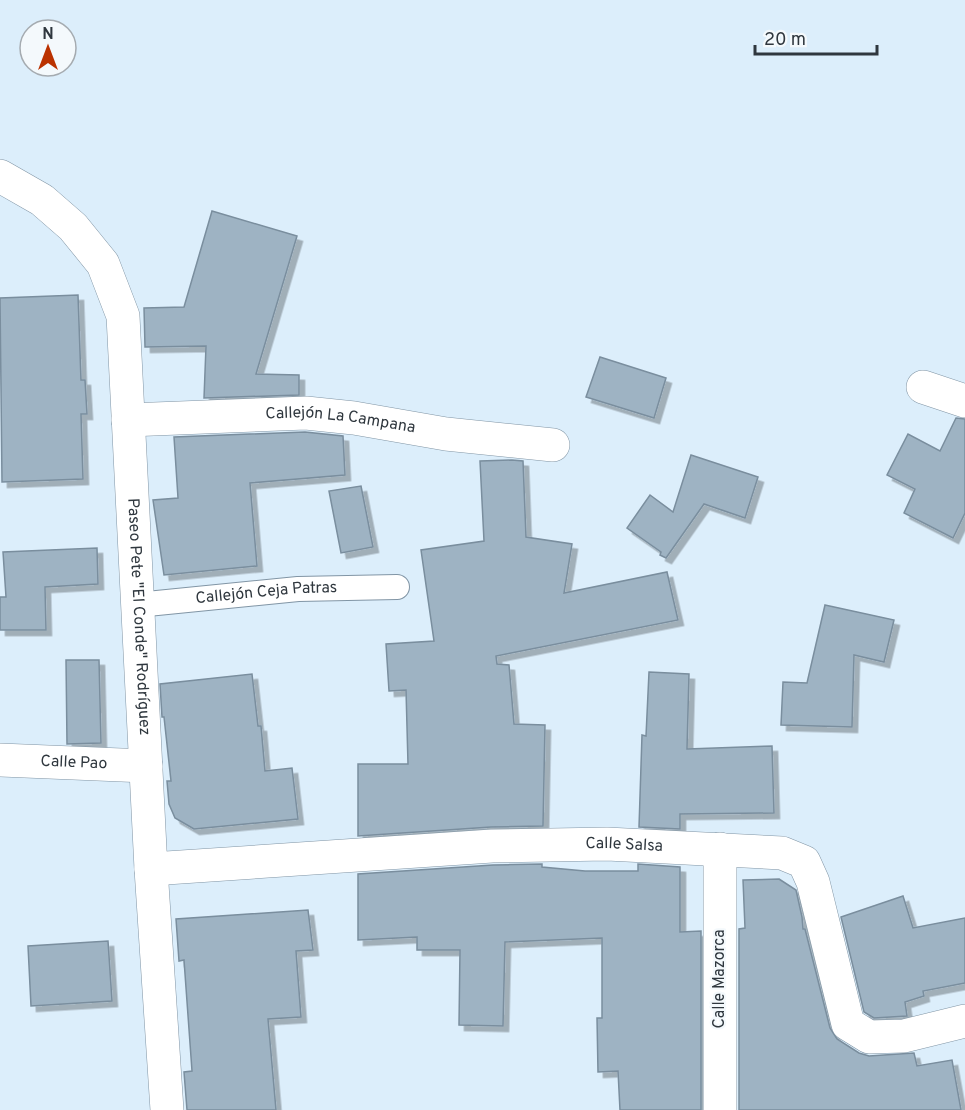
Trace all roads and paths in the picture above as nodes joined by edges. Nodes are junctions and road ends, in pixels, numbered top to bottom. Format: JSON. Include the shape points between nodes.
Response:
{"nodes":[{"id":1,"x":0,"y":176,"type":"edge"},
{"id":2,"x":923,"y":387,"type":"dead end"},
{"id":3,"x":965,"y":401,"type":"edge"},
{"id":4,"x":128,"y":420,"type":"junction"},
{"id":5,"x":553,"y":445,"type":"dead end"},
{"id":6,"x":397,"y":587,"type":"dead end"},
{"id":7,"x":137,"y":605,"type":"junction"},
{"id":8,"x":0,"y":760,"type":"edge"},
{"id":9,"x":146,"y":766,"type":"junction"},
{"id":10,"x":720,"y":849,"type":"junction"},
{"id":11,"x":151,"y":869,"type":"junction"},
{"id":12,"x":965,"y":1021,"type":"edge"},
{"id":13,"x":167,"y":1110,"type":"edge"},
{"id":14,"x":720,"y":1110,"type":"edge"}],
"edges":[{"from":1,"to":4,"type":"street","name":"Paseo Pete \"El Conde\" Rodríguez","via":[[42,200],[73,227],[103,264],[123,316]]},
{"from":2,"to":3,"type":"street"},
{"from":4,"to":5,"type":"street","name":"Callejón La Campana","via":[[306,413]]},
{"from":4,"to":7,"type":"street","name":"Paseo Pete \"El Conde\" Rodríguez"},
{"from":6,"to":7,"type":"lane","name":"Callejón Ceja Patras","via":[[298,589]]},
{"from":7,"to":9,"type":"street","name":"Paseo Pete \"El Conde\" Rodríguez"},
{"from":8,"to":9,"type":"street","name":"Calle Pao"},
{"from":9,"to":11,"type":"street","name":"Paseo Pete \"El Conde\" Rodríguez"},
{"from":10,"to":11,"type":"street","name":"Calle Salsa","via":[[608,844],[492,846]]},
{"from":10,"to":12,"type":"street","name":"Calle Salsa","via":[[782,854],[804,862],[813,882],[848,1024],[868,1037],[904,1036]]},
{"from":10,"to":14,"type":"street","name":"Calle Mazorca"},
{"from":11,"to":13,"type":"street","name":"Paseo Pete \"El Conde\" Rodríguez"}]}
